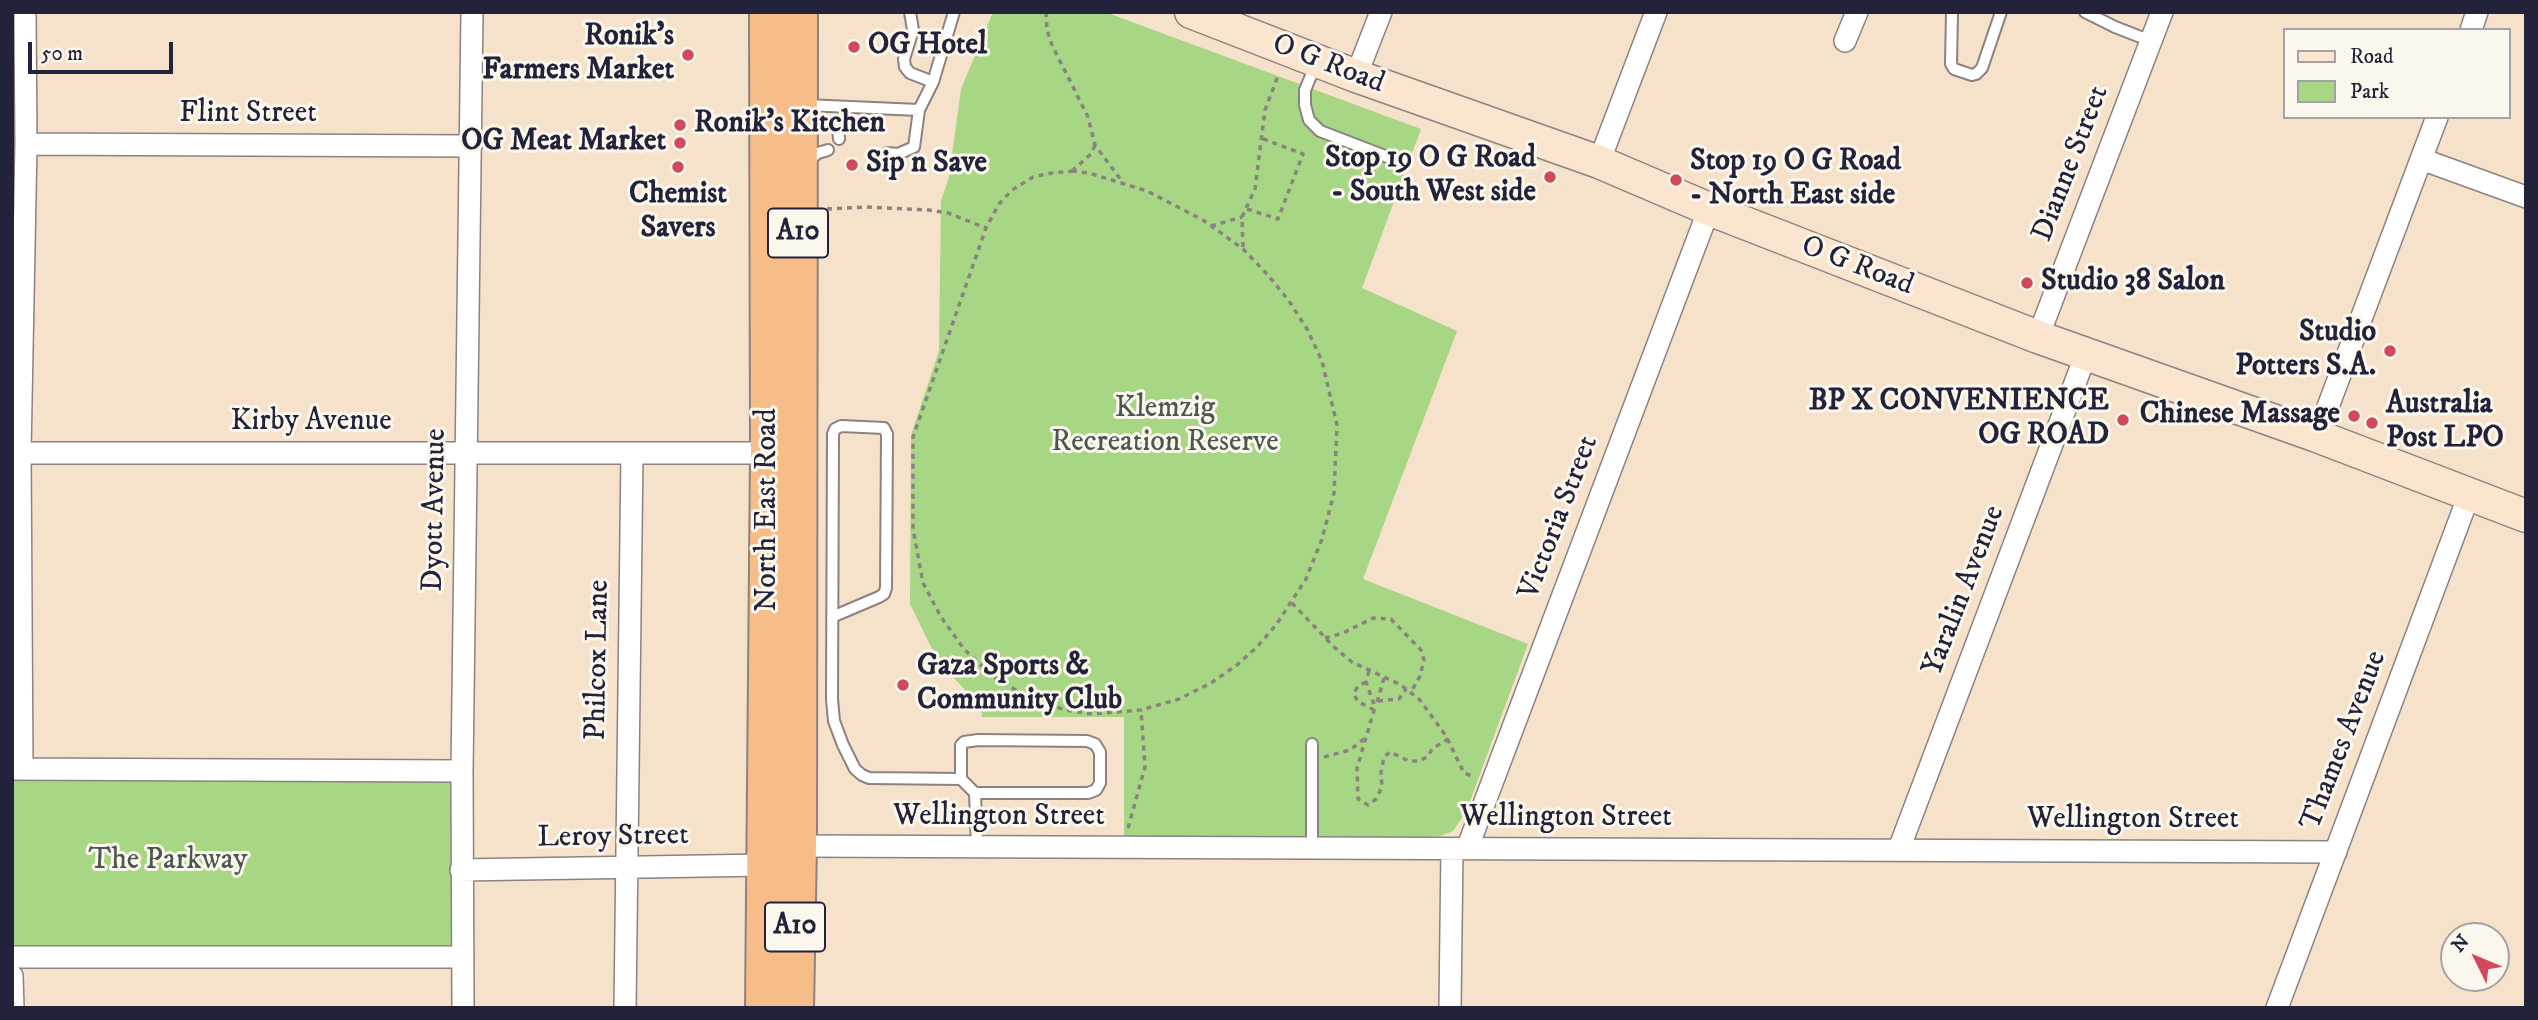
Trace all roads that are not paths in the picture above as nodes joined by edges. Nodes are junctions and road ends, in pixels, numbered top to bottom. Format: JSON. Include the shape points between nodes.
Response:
{"nodes":[{"id":1,"x":24,"y":12,"type":"edge"},
{"id":2,"x":472,"y":12,"type":"edge"},
{"id":3,"x":769,"y":12,"type":"edge"},
{"id":4,"x":798,"y":12,"type":"edge"},
{"id":5,"x":911,"y":12,"type":"edge"},
{"id":6,"x":954,"y":12,"type":"edge"},
{"id":7,"x":1191,"y":12,"type":"edge"},
{"id":8,"x":1381,"y":12,"type":"edge"},
{"id":9,"x":1656,"y":12,"type":"edge"},
{"id":10,"x":1857,"y":12,"type":"edge"},
{"id":11,"x":1952,"y":12,"type":"edge"},
{"id":12,"x":2001,"y":12,"type":"edge"},
{"id":13,"x":2084,"y":12,"type":"edge"},
{"id":14,"x":2162,"y":12,"type":"edge"},
{"id":15,"x":1845,"y":41,"type":"dead end"},
{"id":16,"x":2151,"y":41,"type":"junction"},
{"id":17,"x":1302,"y":55,"type":"junction"},
{"id":18,"x":1356,"y":76,"type":"junction"},
{"id":19,"x":933,"y":82,"type":"junction"},
{"id":20,"x":798,"y":105,"type":"junction"},
{"id":21,"x":848,"y":107,"type":"junction"},
{"id":22,"x":919,"y":110,"type":"junction"},
{"id":23,"x":2436,"y":119,"type":"edge"},
{"id":24,"x":839,"y":139,"type":"dead end"},
{"id":25,"x":26,"y":144,"type":"junction"},
{"id":26,"x":471,"y":146,"type":"junction"},
{"id":27,"x":887,"y":153,"type":"dead end"},
{"id":28,"x":2421,"y":159,"type":"junction"},
{"id":29,"x":1398,"y":161,"type":"dead end"},
{"id":30,"x":1599,"y":162,"type":"junction"},
{"id":31,"x":2526,"y":197,"type":"edge"},
{"id":32,"x":1709,"y":209,"type":"junction"},
{"id":33,"x":2038,"y":337,"type":"junction"},
{"id":34,"x":2086,"y":354,"type":"junction"},
{"id":35,"x":2317,"y":436,"type":"junction"},
{"id":36,"x":16,"y":453,"type":"edge"},
{"id":37,"x":467,"y":453,"type":"junction"},
{"id":38,"x":632,"y":453,"type":"junction"},
{"id":39,"x":784,"y":454,"type":"junction"},
{"id":40,"x":2469,"y":495,"type":"junction"},
{"id":41,"x":2526,"y":516,"type":"edge"},
{"id":42,"x":832,"y":617,"type":"junction"},
{"id":43,"x":1312,"y":744,"type":"dead end"},
{"id":44,"x":17,"y":769,"type":"edge"},
{"id":45,"x":461,"y":771,"type":"junction"},
{"id":46,"x":961,"y":779,"type":"junction"},
{"id":47,"x":975,"y":793,"type":"junction"},
{"id":48,"x":976,"y":847,"type":"junction"},
{"id":49,"x":1312,"y":849,"type":"junction"},
{"id":50,"x":1460,"y":849,"type":"junction"},
{"id":51,"x":1899,"y":849,"type":"junction"},
{"id":52,"x":2336,"y":852,"type":"junction"},
{"id":53,"x":781,"y":855,"type":"junction"},
{"id":54,"x":626,"y":867,"type":"junction"},
{"id":55,"x":461,"y":870,"type":"junction"},
{"id":56,"x":12,"y":957,"type":"edge"},
{"id":57,"x":463,"y":957,"type":"junction"},
{"id":58,"x":12,"y":976,"type":"edge"},
{"id":59,"x":13,"y":1008,"type":"edge"},
{"id":60,"x":463,"y":1008,"type":"edge"},
{"id":61,"x":625,"y":1008,"type":"edge"},
{"id":62,"x":765,"y":1008,"type":"edge"},
{"id":63,"x":794,"y":1008,"type":"edge"},
{"id":64,"x":1450,"y":1008,"type":"edge"},
{"id":65,"x":2277,"y":1008,"type":"edge"}],
"edges":[{"from":1,"to":25,"type":"street"},
{"from":2,"to":26,"type":"street","name":"Dyott Avenue"},
{"from":3,"to":39,"type":"highway","name":"North East Road","number":"A10"},
{"from":4,"to":20,"type":"highway","name":"North East Road","number":"A10"},
{"from":5,"to":19,"type":"lane","via":[[913,30],[905,67],[910,74]]},
{"from":6,"to":19,"type":"lane"},
{"from":7,"to":17,"type":"main road","name":"O G Road"},
{"from":8,"to":18,"type":"street"},
{"from":9,"to":30,"type":"street"},
{"from":10,"to":15,"type":"street"},
{"from":11,"to":12,"type":"lane","via":[[1951,64],[1972,75],[1982,68]]},
{"from":13,"to":16,"type":"lane"},
{"from":14,"to":16,"type":"street","name":"Dianne Street"},
{"from":16,"to":33,"type":"street","name":"Dianne Street"},
{"from":17,"to":18,"type":"main road","name":"O G Road"},
{"from":17,"to":29,"type":"lane","via":[[1309,120],[1320,131]]},
{"from":18,"to":30,"type":"main road","name":"O G Road"},
{"from":19,"to":22,"type":"lane"},
{"from":20,"to":21,"type":"lane"},
{"from":20,"to":39,"type":"highway","name":"North East Road","number":"A10","via":[[813,160],[798,211]]},
{"from":21,"to":22,"type":"lane"},
{"from":21,"to":24,"type":"lane","via":[[838,127]]},
{"from":22,"to":27,"type":"lane","via":[[914,147]]},
{"from":23,"to":28,"type":"street"},
{"from":25,"to":26,"type":"street","name":"Flint Street"},
{"from":25,"to":36,"type":"street"},
{"from":26,"to":37,"type":"street","name":"Dyott Avenue"},
{"from":28,"to":31,"type":"street"},
{"from":28,"to":35,"type":"street"},
{"from":30,"to":32,"type":"main road","name":"O G Road"},
{"from":32,"to":33,"type":"main road","name":"O G Road"},
{"from":32,"to":50,"type":"street","name":"Victoria Street","via":[[1491,783]]},
{"from":33,"to":34,"type":"main road","name":"O G Road"},
{"from":34,"to":35,"type":"main road","name":"O G Road"},
{"from":34,"to":51,"type":"street","name":"Yaralin Avenue"},
{"from":35,"to":40,"type":"main road","name":"O G Road"},
{"from":36,"to":37,"type":"street","name":"Kirby Avenue"},
{"from":36,"to":44,"type":"street"},
{"from":37,"to":38,"type":"street","name":"Kirby Avenue"},
{"from":37,"to":45,"type":"street","name":"Dyott Avenue"},
{"from":38,"to":39,"type":"street","name":"Kirby Avenue"},
{"from":38,"to":54,"type":"street","name":"Philcox Lane"},
{"from":39,"to":53,"type":"highway","name":"North East Road","number":"A10"},
{"from":40,"to":41,"type":"main road","name":"O G Road"},
{"from":40,"to":52,"type":"street","name":"Thames Avenue"},
{"from":42,"to":42,"type":"lane","via":[[833,434],[841,426],[884,428],[886,588],[884,594]]},
{"from":42,"to":46,"type":"lane","via":[[834,722],[855,769],[869,778]]},
{"from":43,"to":49,"type":"lane"},
{"from":44,"to":45,"type":"street"},
{"from":45,"to":55,"type":"street","name":"Dyott Avenue"},
{"from":46,"to":47,"type":"lane"},
{"from":46,"to":47,"type":"lane","via":[[961,745],[968,740],[1087,741],[1100,752],[1100,783],[1088,793]]},
{"from":47,"to":48,"type":"lane"},
{"from":48,"to":49,"type":"street","name":"Wellington Street"},
{"from":48,"to":53,"type":"street","name":"Wellington Street"},
{"from":49,"to":50,"type":"street","name":"Wellington Street"},
{"from":50,"to":51,"type":"street","name":"Wellington Street"},
{"from":50,"to":64,"type":"street","name":"Victoria Street"},
{"from":51,"to":52,"type":"street","name":"Wellington Street"},
{"from":52,"to":65,"type":"street","name":"Thames Avenue"},
{"from":53,"to":54,"type":"street","name":"Leroy Street"},
{"from":53,"to":62,"type":"highway","name":"North East Road","number":"A10"},
{"from":53,"to":63,"type":"highway","name":"North East Road","number":"A10"},
{"from":54,"to":55,"type":"street","name":"Leroy Street"},
{"from":54,"to":61,"type":"street","name":"Philcox Lane"},
{"from":55,"to":57,"type":"street","name":"Dyott Avenue"},
{"from":56,"to":57,"type":"street"},
{"from":57,"to":60,"type":"street","name":"Dyott Avenue"},
{"from":58,"to":59,"type":"street"}]}
